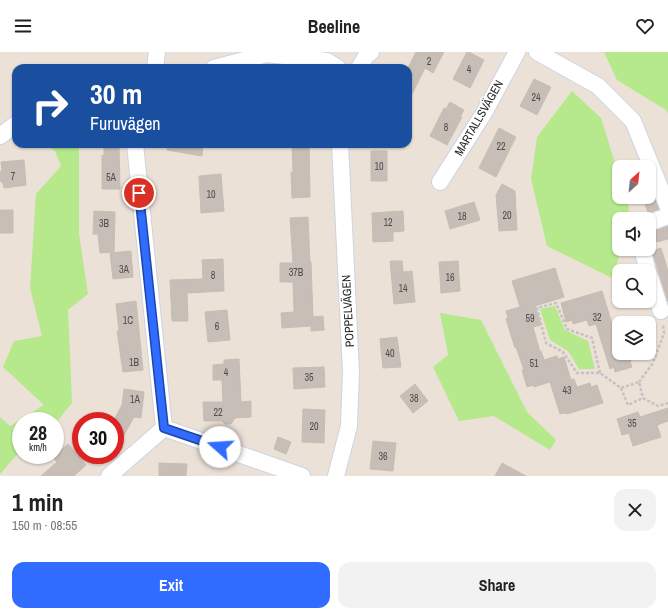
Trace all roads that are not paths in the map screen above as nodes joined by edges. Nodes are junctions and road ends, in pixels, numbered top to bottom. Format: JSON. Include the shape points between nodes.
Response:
{"nodes":[{"id":1,"x":157,"y":52,"type":"edge"},
{"id":2,"x":371,"y":52,"type":"edge"},
{"id":3,"x":517,"y":52,"type":"edge"},
{"id":4,"x":537,"y":52,"type":"edge"},
{"id":5,"x":156,"y":64,"type":"edge"},
{"id":6,"x":229,"y":64,"type":"edge"},
{"id":7,"x":332,"y":64,"type":"edge"},
{"id":8,"x":361,"y":64,"type":"edge"},
{"id":9,"x":12,"y":127,"type":"edge"},
{"id":10,"x":0,"y":136,"type":"edge"},
{"id":11,"x":135,"y":148,"type":"edge"},
{"id":12,"x":340,"y":148,"type":"edge"},
{"id":13,"x":440,"y":182,"type":"dead end"},
{"id":14,"x":668,"y":207,"type":"edge"},
{"id":15,"x":668,"y":216,"type":"edge"},
{"id":16,"x":656,"y":220,"type":"edge"},
{"id":17,"x":656,"y":296,"type":"edge"},
{"id":18,"x":661,"y":311,"type":"road end"},
{"id":19,"x":164,"y":428,"type":"junction"},
{"id":20,"x":109,"y":476,"type":"edge"},
{"id":21,"x":302,"y":476,"type":"edge"},
{"id":22,"x":336,"y":476,"type":"edge"}],
"edges":[{"from":1,"to":5,"type":"street"},
{"from":2,"to":8,"type":"street"},
{"from":3,"to":13,"type":"street","name":"MARTALLSVÄGEN","via":[[484,113]]},
{"from":4,"to":14,"type":"street","via":[[598,86],[633,121]]},
{"from":6,"to":7,"type":"street","via":[[267,54],[327,61]]},
{"from":9,"to":10,"type":"street"},
{"from":11,"to":19,"type":"street"},
{"from":12,"to":22,"type":"street","name":"POPPELVÄGEN","via":[[350,372],[349,426]]},
{"from":15,"to":16,"type":"street"},
{"from":17,"to":18,"type":"street"},
{"from":19,"to":20,"type":"street"},
{"from":19,"to":21,"type":"street"}]}
